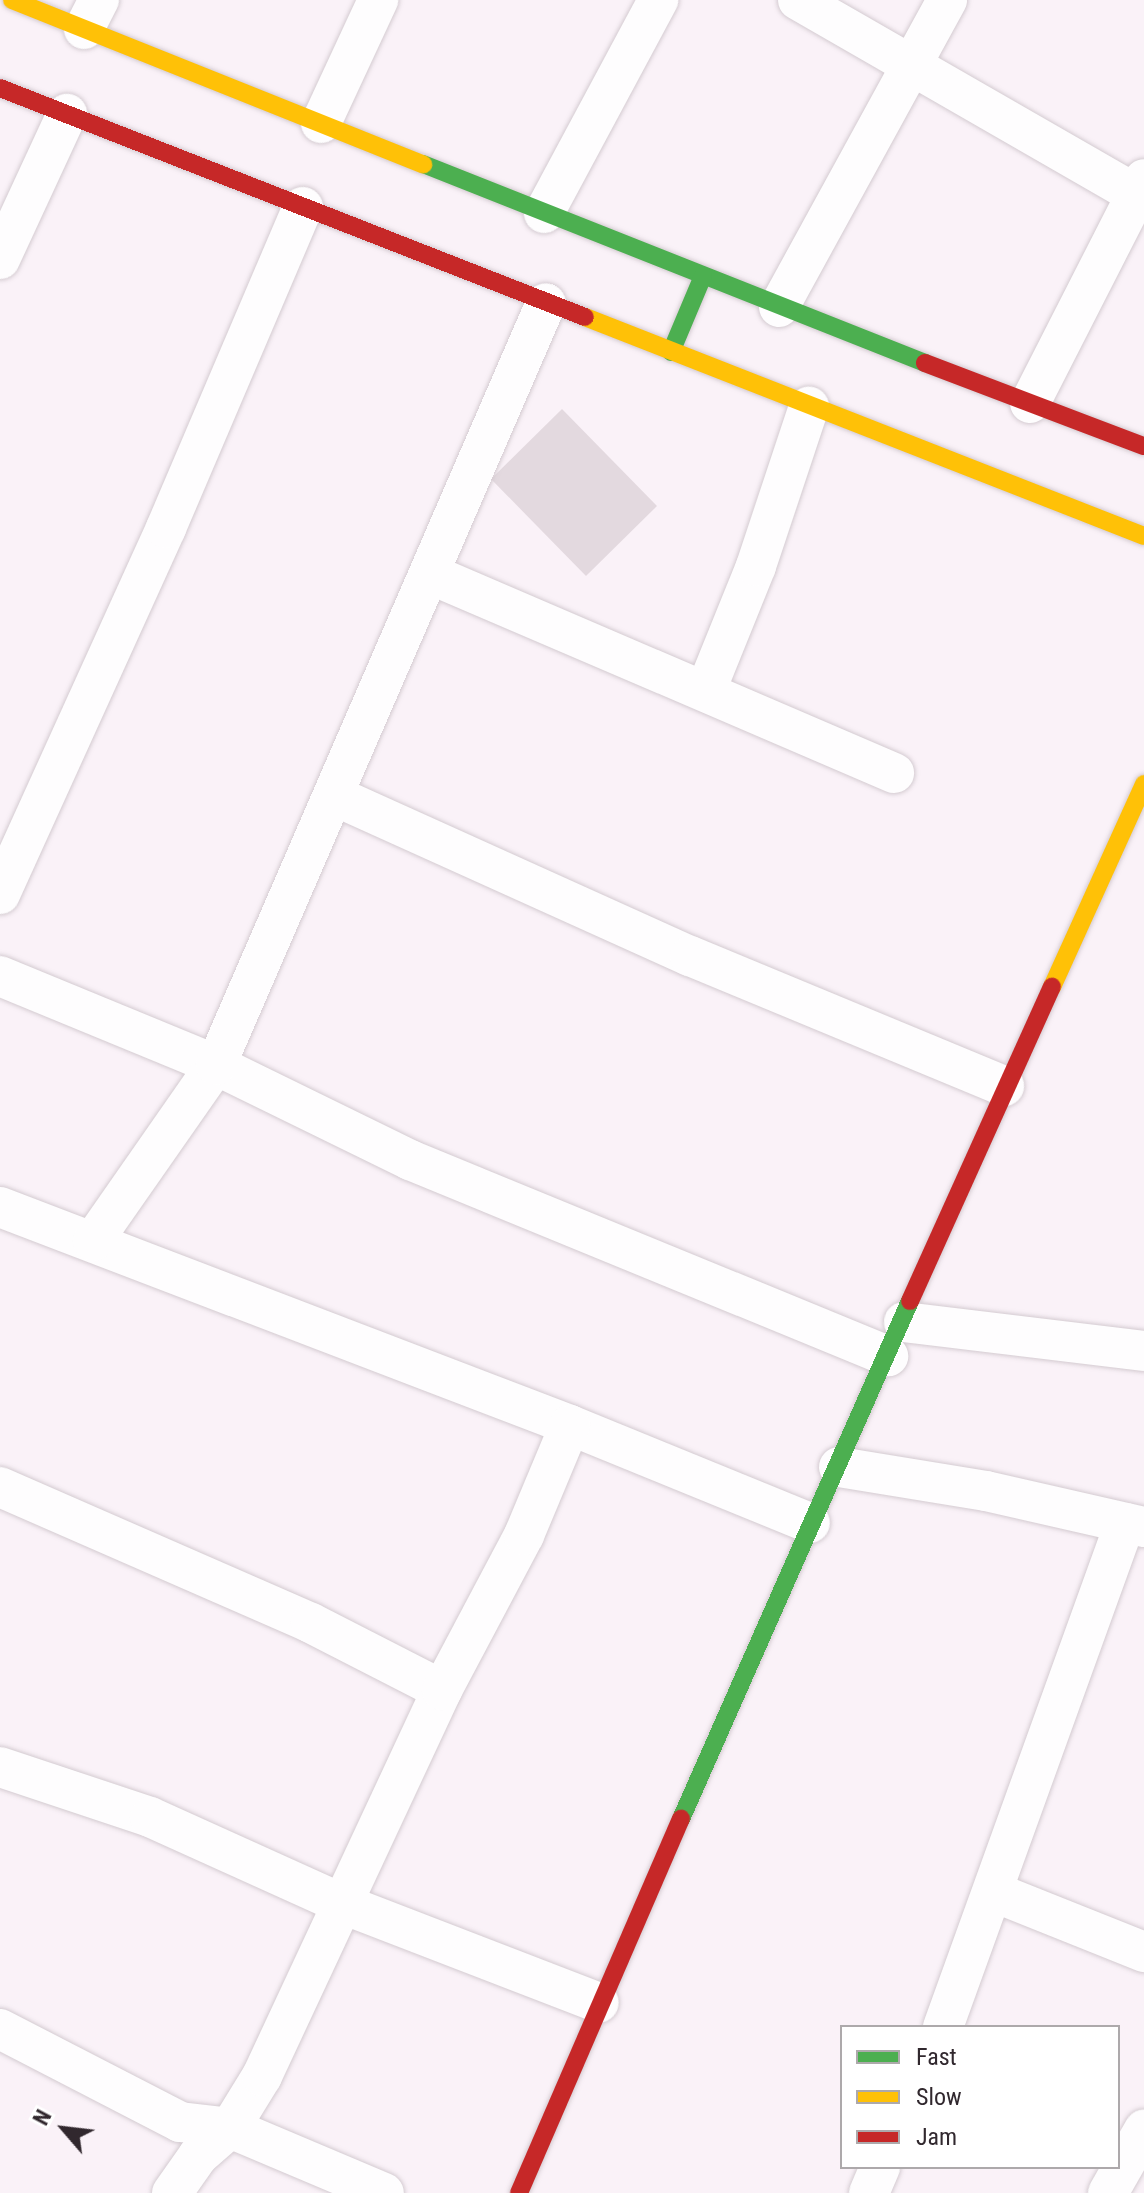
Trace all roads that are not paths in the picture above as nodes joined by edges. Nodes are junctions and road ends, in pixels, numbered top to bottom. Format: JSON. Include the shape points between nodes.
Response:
{"nodes":[{"id":1,"x":12,"y":0,"type":"edge"},
{"id":2,"x":378,"y":0,"type":"edge"},
{"id":3,"x":658,"y":0,"type":"edge"},
{"id":4,"x":798,"y":0,"type":"edge"},
{"id":5,"x":947,"y":0,"type":"edge"},
{"id":6,"x":92,"y":14,"type":"edge"},
{"id":7,"x":910,"y":63,"type":"junction"},
{"id":8,"x":0,"y":88,"type":"edge"},
{"id":9,"x":67,"y":114,"type":"junction"},
{"id":10,"x":321,"y":123,"type":"junction"},
{"id":11,"x":1141,"y":191,"type":"edge"},
{"id":12,"x":303,"y":207,"type":"junction"},
{"id":13,"x":544,"y":213,"type":"junction"},
{"id":14,"x":0,"y":259,"type":"edge"},
{"id":15,"x":703,"y":276,"type":"junction"},
{"id":16,"x":546,"y":303,"type":"junction"},
{"id":17,"x":779,"y":307,"type":"junction"},
{"id":18,"x":671,"y":352,"type":"junction"},
{"id":19,"x":1030,"y":403,"type":"junction"},
{"id":20,"x":809,"y":407,"type":"junction"},
{"id":21,"x":1144,"y":446,"type":"edge"},
{"id":22,"x":1144,"y":536,"type":"edge"},
{"id":23,"x":430,"y":574,"type":"junction"},
{"id":24,"x":706,"y":690,"type":"junction"},
{"id":25,"x":894,"y":773,"type":"dead end"},
{"id":26,"x":1144,"y":784,"type":"edge"},
{"id":27,"x":335,"y":796,"type":"junction"},
{"id":28,"x":0,"y":894,"type":"edge"},
{"id":29,"x":0,"y":976,"type":"edge"},
{"id":30,"x":216,"y":1065,"type":"junction"},
{"id":31,"x":1004,"y":1086,"type":"junction"},
{"id":32,"x":0,"y":1207,"type":"edge"},
{"id":33,"x":93,"y":1241,"type":"junction"},
{"id":34,"x":896,"y":1339,"type":"junction"},
{"id":35,"x":1144,"y":1351,"type":"edge"},
{"id":36,"x":570,"y":1425,"type":"junction"},
{"id":37,"x":839,"y":1467,"type":"junction"},
{"id":38,"x":0,"y":1487,"type":"edge"},
{"id":39,"x":810,"y":1523,"type":"junction"},
{"id":40,"x":1134,"y":1525,"type":"edge"},
{"id":41,"x":442,"y":1690,"type":"junction"},
{"id":42,"x":0,"y":1767,"type":"edge"},
{"id":43,"x":994,"y":1892,"type":"junction"},
{"id":44,"x":343,"y":1904,"type":"junction"},
{"id":45,"x":1144,"y":1952,"type":"edge"},
{"id":46,"x":599,"y":2003,"type":"junction"},
{"id":47,"x":944,"y":2025,"type":"edge"},
{"id":48,"x":0,"y":2029,"type":"edge"},
{"id":49,"x":230,"y":2128,"type":"junction"},
{"id":50,"x":1144,"y":2130,"type":"edge"},
{"id":51,"x":879,"y":2169,"type":"edge"},
{"id":52,"x":172,"y":2193,"type":"edge"},
{"id":53,"x":384,"y":2193,"type":"edge"},
{"id":54,"x":519,"y":2193,"type":"edge"},
{"id":55,"x":869,"y":2193,"type":"edge"},
{"id":56,"x":1108,"y":2193,"type":"edge"}],
"edges":[{"from":1,"to":6,"type":"street"},
{"from":2,"to":10,"type":"street"},
{"from":3,"to":13,"type":"street"},
{"from":4,"to":7,"type":"street"},
{"from":5,"to":7,"type":"street"},
{"from":6,"to":10,"type":"street"},
{"from":7,"to":11,"type":"street"},
{"from":7,"to":17,"type":"street"},
{"from":8,"to":9,"type":"street"},
{"from":9,"to":12,"type":"street"},
{"from":9,"to":14,"type":"street"},
{"from":10,"to":13,"type":"street"},
{"from":11,"to":19,"type":"street"},
{"from":12,"to":16,"type":"street"},
{"from":12,"to":28,"type":"street","via":[[166,528]]},
{"from":13,"to":15,"type":"street"},
{"from":15,"to":17,"type":"street"},
{"from":15,"to":18,"type":"street"},
{"from":16,"to":18,"type":"street"},
{"from":16,"to":23,"type":"street"},
{"from":17,"to":19,"type":"street"},
{"from":18,"to":20,"type":"street"},
{"from":19,"to":21,"type":"street"},
{"from":20,"to":22,"type":"street"},
{"from":20,"to":24,"type":"street","via":[[756,566]]},
{"from":23,"to":24,"type":"street"},
{"from":23,"to":27,"type":"street"},
{"from":24,"to":25,"type":"street"},
{"from":26,"to":31,"type":"street"},
{"from":27,"to":30,"type":"street"},
{"from":27,"to":31,"type":"street","via":[[690,956]]},
{"from":29,"to":30,"type":"street"},
{"from":30,"to":33,"type":"street"},
{"from":30,"to":34,"type":"street","via":[[410,1160]]},
{"from":31,"to":34,"type":"street"},
{"from":32,"to":33,"type":"street"},
{"from":33,"to":36,"type":"street"},
{"from":34,"to":35,"type":"street"},
{"from":34,"to":37,"type":"street"},
{"from":36,"to":39,"type":"street"},
{"from":36,"to":41,"type":"street","via":[[524,1535]]},
{"from":37,"to":39,"type":"street"},
{"from":37,"to":40,"type":"street","via":[[986,1491]]},
{"from":38,"to":41,"type":"street","via":[[311,1623]]},
{"from":39,"to":46,"type":"street"},
{"from":40,"to":43,"type":"street"},
{"from":41,"to":44,"type":"street"},
{"from":42,"to":44,"type":"street","via":[[150,1817]]},
{"from":43,"to":45,"type":"street"},
{"from":43,"to":47,"type":"street"},
{"from":44,"to":46,"type":"street"},
{"from":44,"to":49,"type":"street","via":[[262,2076]]},
{"from":46,"to":54,"type":"street"},
{"from":48,"to":49,"type":"street","via":[[180,2122]]},
{"from":49,"to":52,"type":"street","via":[[198,2156]]},
{"from":49,"to":53,"type":"street"},
{"from":50,"to":56,"type":"street"},
{"from":51,"to":55,"type":"street"}]}
